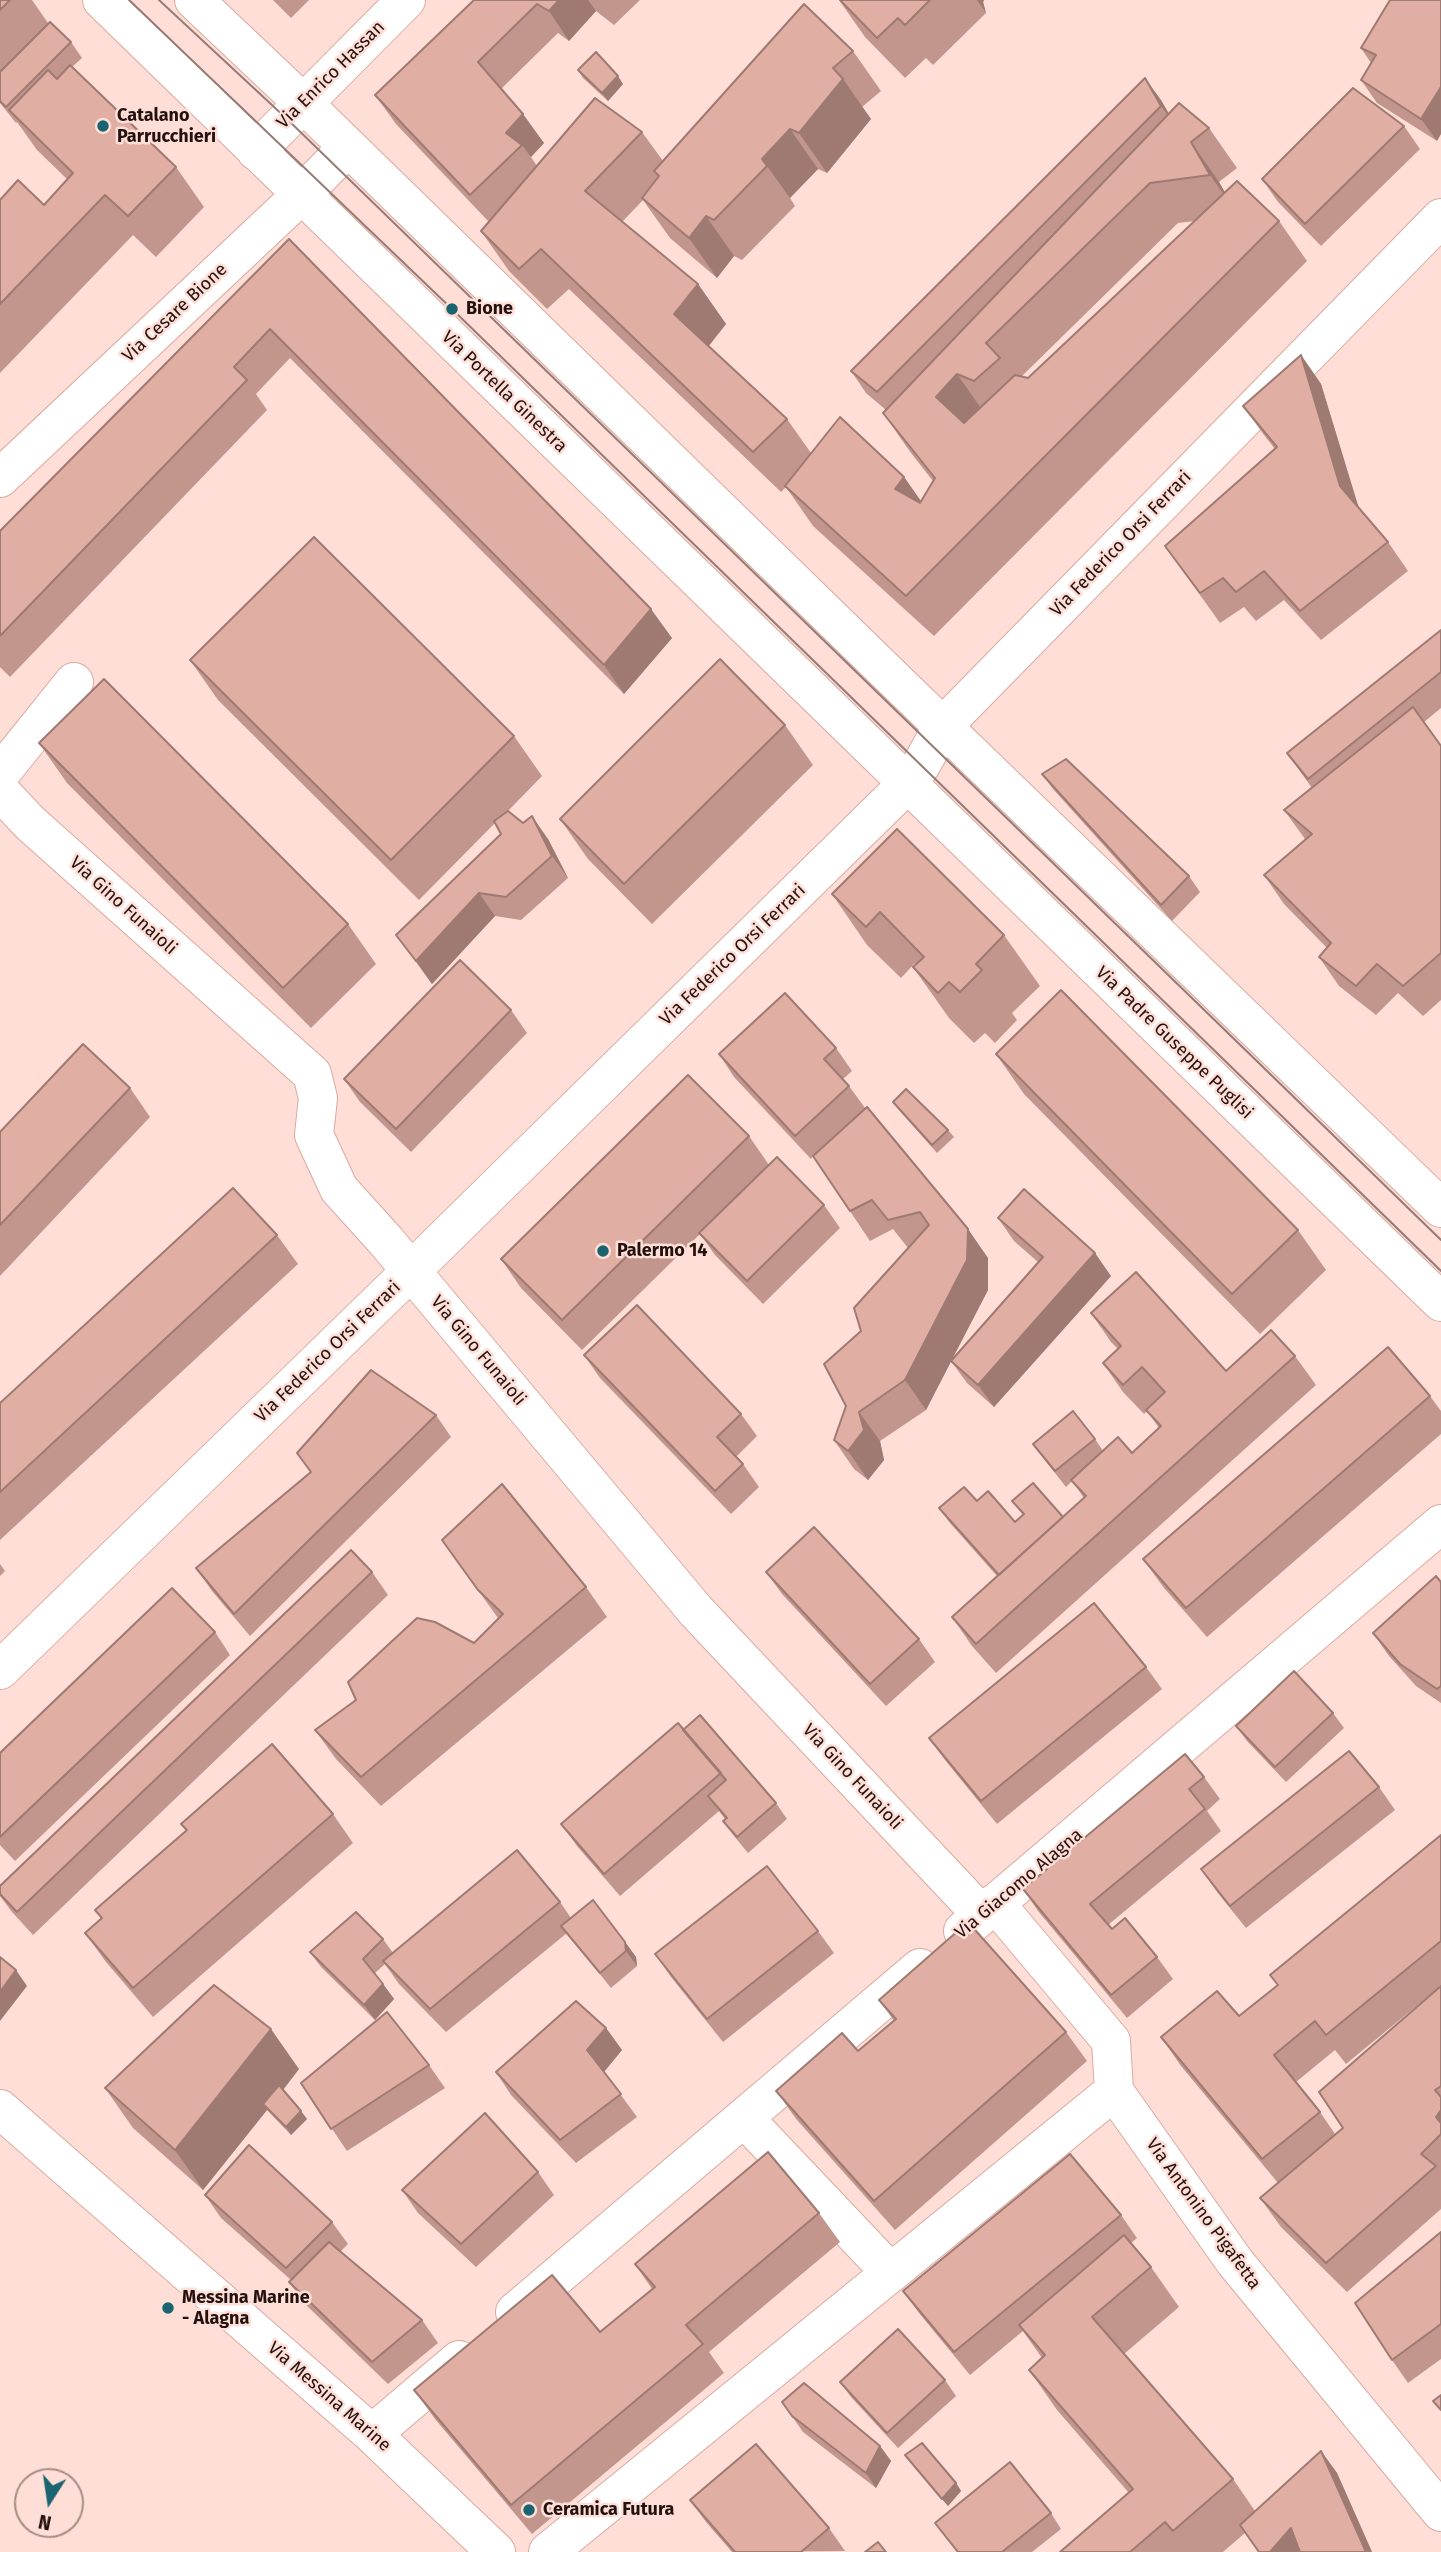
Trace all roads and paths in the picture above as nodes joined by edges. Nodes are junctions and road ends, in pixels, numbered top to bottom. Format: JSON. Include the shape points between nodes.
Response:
{"nodes":[{"id":1,"x":102,"y":0,"type":"edge"},
{"id":2,"x":194,"y":0,"type":"edge"},
{"id":3,"x":407,"y":0,"type":"edge"},
{"id":4,"x":303,"y":103,"type":"junction"},
{"id":5,"x":348,"y":148,"type":"junction"},
{"id":6,"x":256,"y":150,"type":"junction"},
{"id":7,"x":301,"y":195,"type":"junction"},
{"id":8,"x":1441,"y":218,"type":"edge"},
{"id":9,"x":0,"y":478,"type":"edge"},
{"id":10,"x":74,"y":682,"type":"dead end"},
{"id":11,"x":943,"y":726,"type":"junction"},
{"id":12,"x":0,"y":774,"type":"edge"},
{"id":13,"x":908,"y":783,"type":"junction"},
{"id":14,"x":0,"y":791,"type":"edge"},
{"id":15,"x":1441,"y":1208,"type":"edge"},
{"id":16,"x":411,"y":1271,"type":"junction"},
{"id":17,"x":1441,"y":1302,"type":"edge"},
{"id":18,"x":1441,"y":1524,"type":"edge"},
{"id":19,"x":0,"y":1670,"type":"edge"},
{"id":20,"x":988,"y":1909,"type":"junction"},
{"id":21,"x":1114,"y":2091,"type":"junction"},
{"id":22,"x":0,"y":2109,"type":"edge"},
{"id":23,"x":744,"y":2118,"type":"junction"},
{"id":24,"x":891,"y":2273,"type":"junction"},
{"id":25,"x":372,"y":2434,"type":"junction"},
{"id":26,"x":1441,"y":2512,"type":"edge"},
{"id":27,"x":496,"y":2552,"type":"edge"},
{"id":28,"x":548,"y":2552,"type":"edge"}],
"edges":[{"from":1,"to":6,"type":"street","name":"Via Portella Ginestra"},
{"from":2,"to":4,"type":"street"},
{"from":3,"to":4,"type":"street","name":"Via Enrico Hassan"},
{"from":4,"to":5,"type":"street"},
{"from":4,"to":6,"type":"street","name":"Via Enrico Hassan"},
{"from":5,"to":7,"type":"street","name":"Via Cesare Bione"},
{"from":5,"to":11,"type":"street"},
{"from":6,"to":7,"type":"street","name":"Via Portella Ginestra"},
{"from":7,"to":9,"type":"street","name":"Via Cesare Bione"},
{"from":7,"to":13,"type":"street","name":"Via Portella Ginestra"},
{"from":8,"to":11,"type":"street","name":"Via Federico Orsi Ferrari"},
{"from":10,"to":12,"type":"street"},
{"from":11,"to":13,"type":"street","name":"Via Federico Orsi Ferrari"},
{"from":11,"to":15,"type":"street"},
{"from":13,"to":16,"type":"street","name":"Via Federico Orsi Ferrari"},
{"from":13,"to":17,"type":"street","name":"Via Padre Guseppe Puglisi"},
{"from":14,"to":16,"type":"street","name":"Via Gino Funaioli","via":[[30,823],[312,1074],[318,1098],[314,1135],[339,1189]]},
{"from":16,"to":19,"type":"street","name":"Via Federico Orsi Ferrari"},
{"from":16,"to":20,"type":"street","name":"Via Gino Funaioli","via":[[695,1611]]},
{"from":18,"to":20,"type":"street","name":"Via Giacomo Alagna"},
{"from":20,"to":21,"type":"street","via":[[1111,2041]]},
{"from":20,"to":23,"type":"street","name":"Via Giacomo Alagna"},
{"from":21,"to":24,"type":"street"},
{"from":21,"to":26,"type":"street","name":"Via Antonino Pigafetta","via":[[1235,2262]]},
{"from":22,"to":25,"type":"street","name":"Via Messina Marine"},
{"from":23,"to":24,"type":"street"},
{"from":23,"to":25,"type":"street","name":"Via Giacomo Alagna"},
{"from":24,"to":28,"type":"street"},
{"from":25,"to":27,"type":"street","name":"Via Messina Marine"}]}
